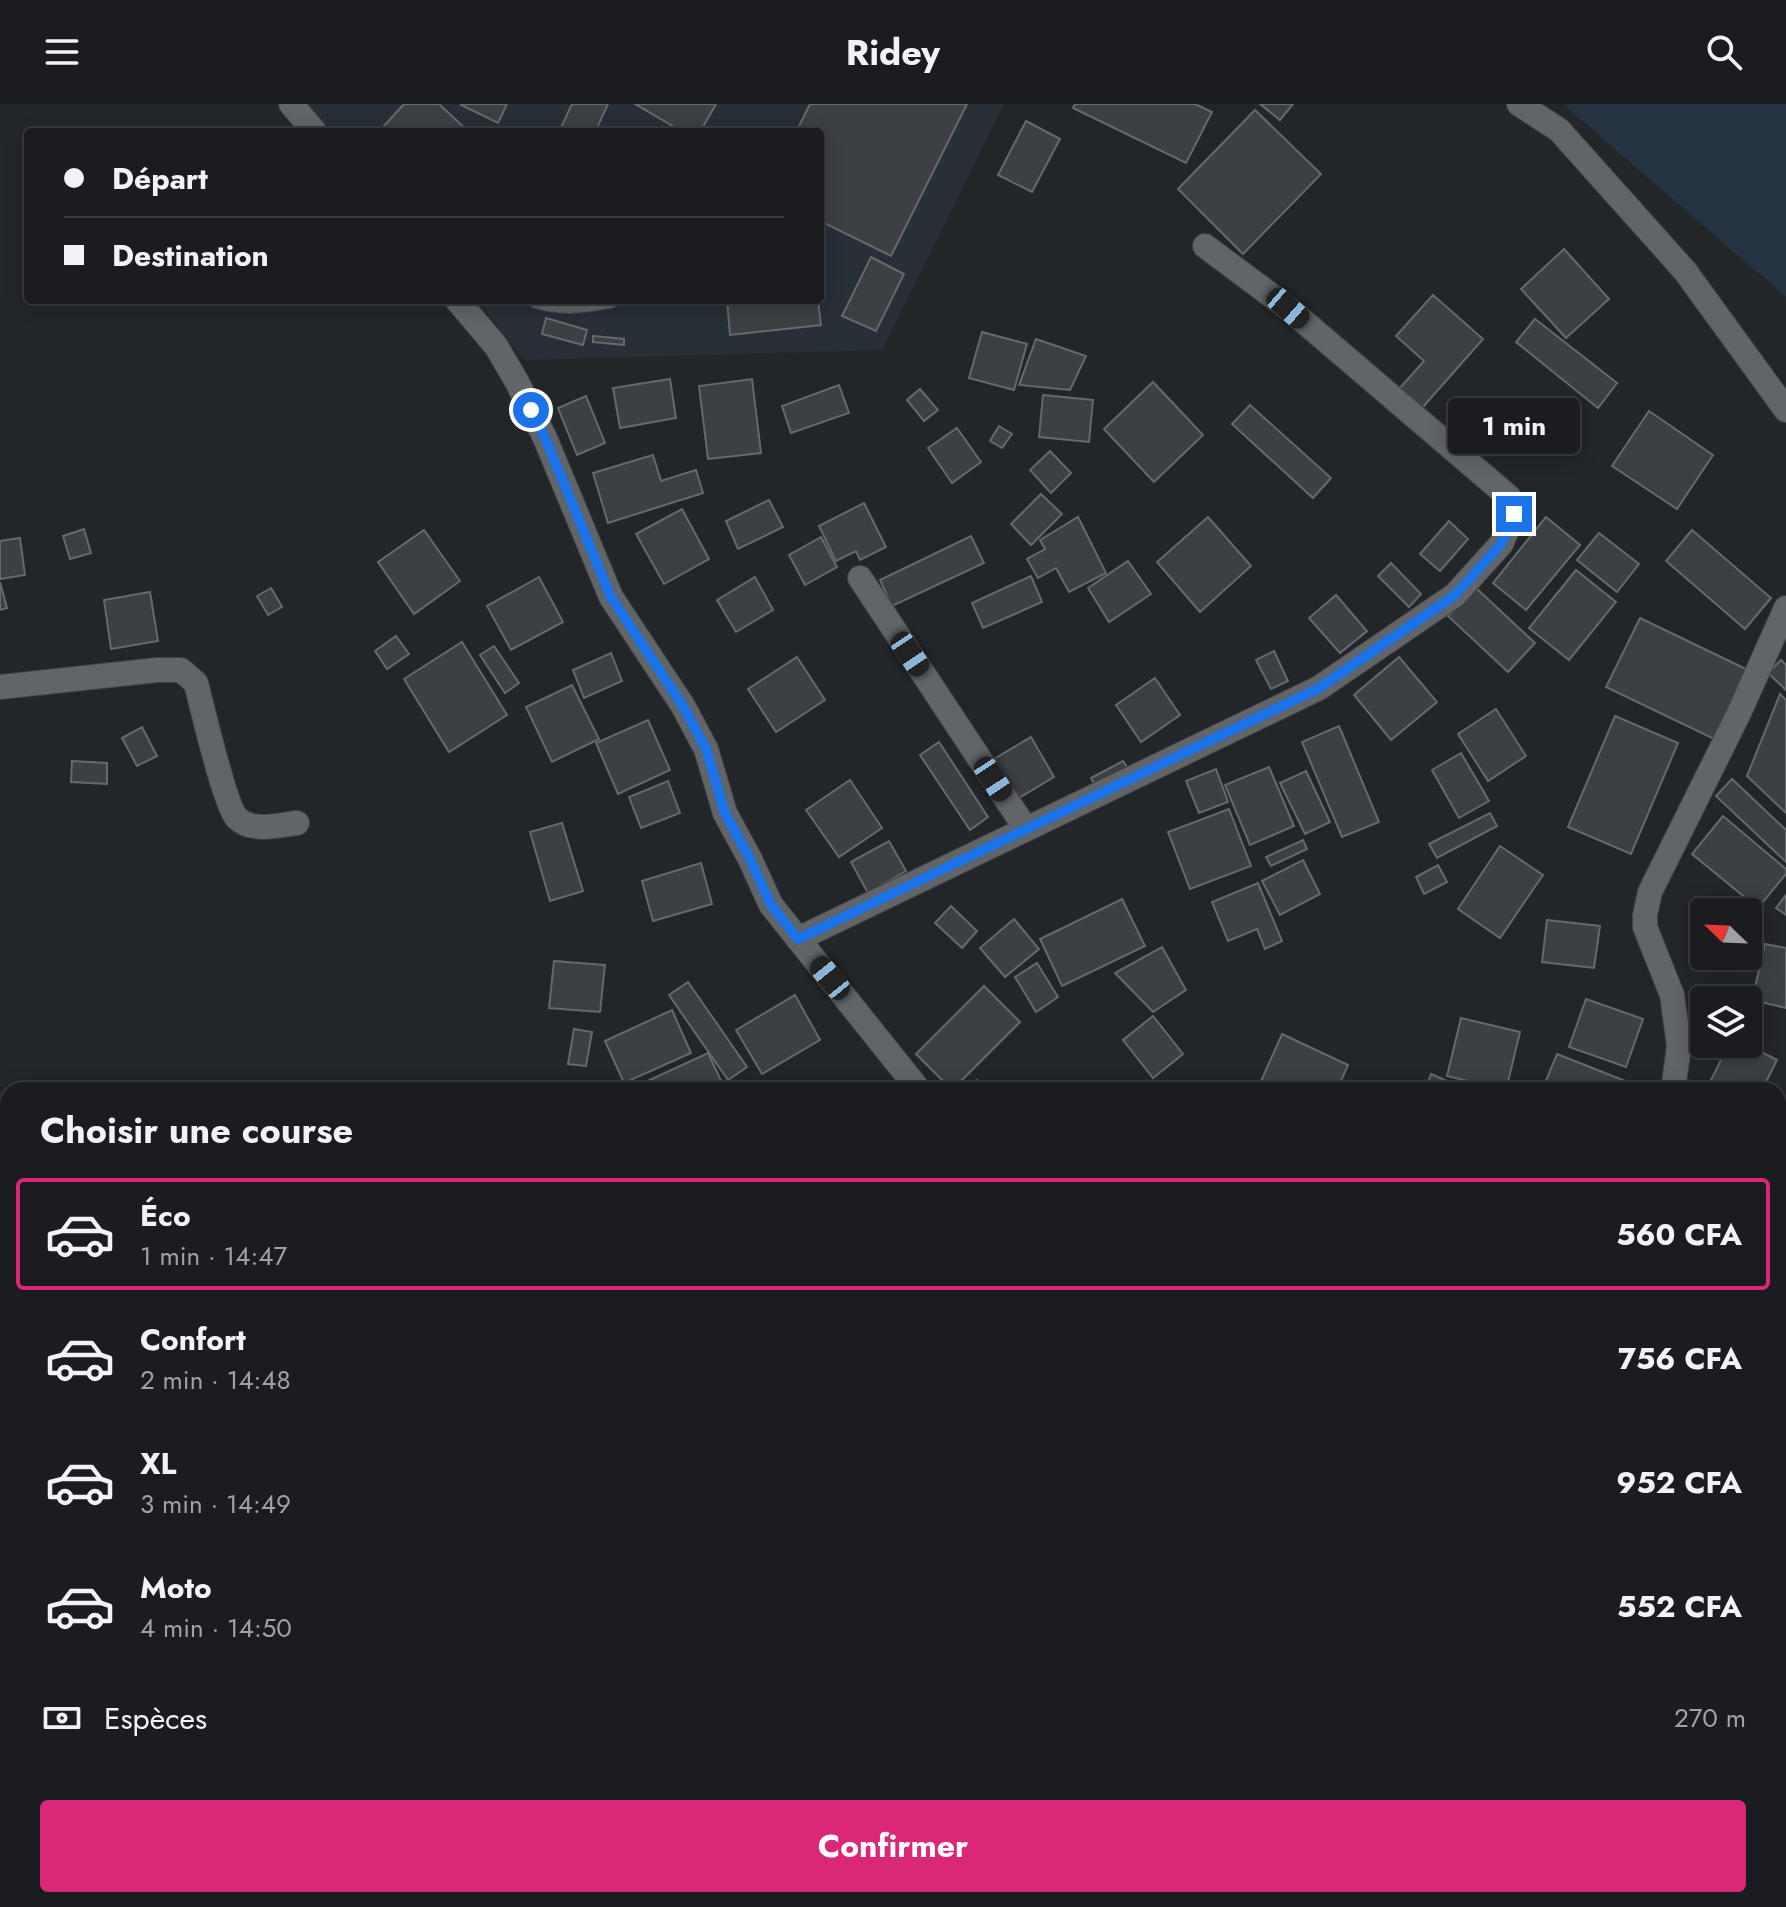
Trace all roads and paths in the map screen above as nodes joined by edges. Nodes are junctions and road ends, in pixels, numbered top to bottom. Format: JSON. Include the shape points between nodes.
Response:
{"nodes":[{"id":1,"x":1519,"y":104,"type":"edge"},
{"id":2,"x":299,"y":107,"type":"edge"},
{"id":3,"x":312,"y":128,"type":"edge"},
{"id":4,"x":1205,"y":246,"type":"dead end"},
{"id":5,"x":460,"y":304,"type":"edge"},
{"id":6,"x":550,"y":304,"type":"edge"},
{"id":7,"x":587,"y":304,"type":"edge"},
{"id":8,"x":1786,"y":410,"type":"edge"},
{"id":9,"x":860,"y":578,"type":"dead end"},
{"id":10,"x":1786,"y":608,"type":"edge"},
{"id":11,"x":0,"y":687,"type":"edge"},
{"id":12,"x":297,"y":823,"type":"dead end"},
{"id":13,"x":1026,"y":829,"type":"junction"},
{"id":14,"x":798,"y":939,"type":"junction"},
{"id":15,"x":913,"y":1082,"type":"edge"},
{"id":16,"x":1674,"y":1082,"type":"edge"}],
"edges":[{"from":1,"to":8,"type":"street","via":[[1559,130],[1685,271]]},
{"from":2,"to":3,"type":"street"},
{"from":4,"to":13,"type":"street","via":[[1288,308],[1509,497],[1514,514],[1501,544],[1455,595],[1319,688]]},
{"from":5,"to":14,"type":"street","via":[[496,346],[517,382],[611,597],[683,706],[706,749],[725,813],[771,905]]},
{"from":6,"to":7,"type":"lane"},
{"from":9,"to":13,"type":"street"},
{"from":10,"to":16,"type":"street","via":[[1650,892],[1645,927],[1672,995],[1679,1046]]},
{"from":11,"to":12,"type":"street","via":[[181,670],[196,683],[237,818],[256,827]]},
{"from":13,"to":14,"type":"street"},
{"from":14,"to":15,"type":"street"}]}
